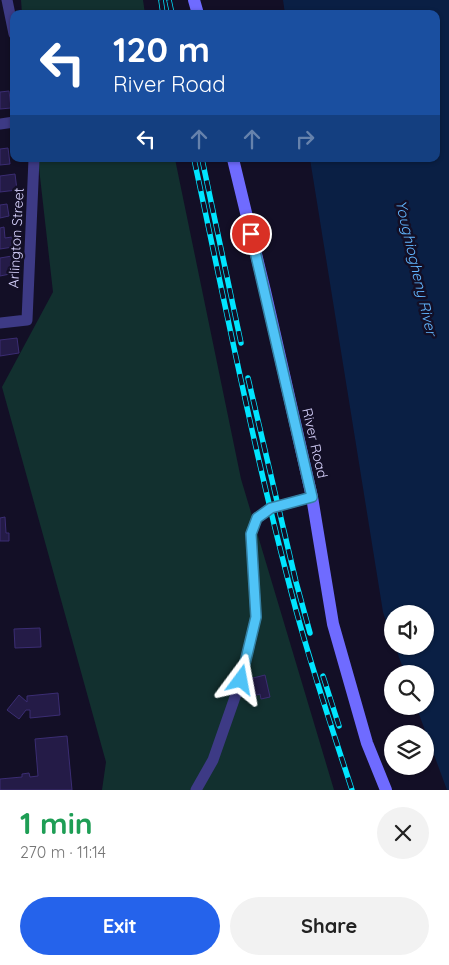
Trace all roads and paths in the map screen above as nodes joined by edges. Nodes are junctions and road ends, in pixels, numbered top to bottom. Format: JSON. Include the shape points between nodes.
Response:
{"nodes":[{"id":1,"x":7,"y":0,"type":"edge"},
{"id":2,"x":10,"y":15,"type":"edge"},
{"id":3,"x":34,"y":162,"type":"edge"},
{"id":4,"x":234,"y":162,"type":"edge"},
{"id":5,"x":0,"y":323,"type":"edge"},
{"id":6,"x":312,"y":497,"type":"junction"},
{"id":7,"x":196,"y":790,"type":"edge"},
{"id":8,"x":386,"y":790,"type":"edge"}],
"edges":[{"from":1,"to":2,"type":"street"},
{"from":3,"to":5,"type":"street","name":"Arlington Street","via":[[27,320]]},
{"from":4,"to":6,"type":"street","name":"River Road"},
{"from":6,"to":7,"type":"street","via":[[271,508],[257,518],[251,534],[256,617],[241,680],[213,760]]},
{"from":6,"to":8,"type":"street","name":"River Road","via":[[333,624],[368,743]]}]}
